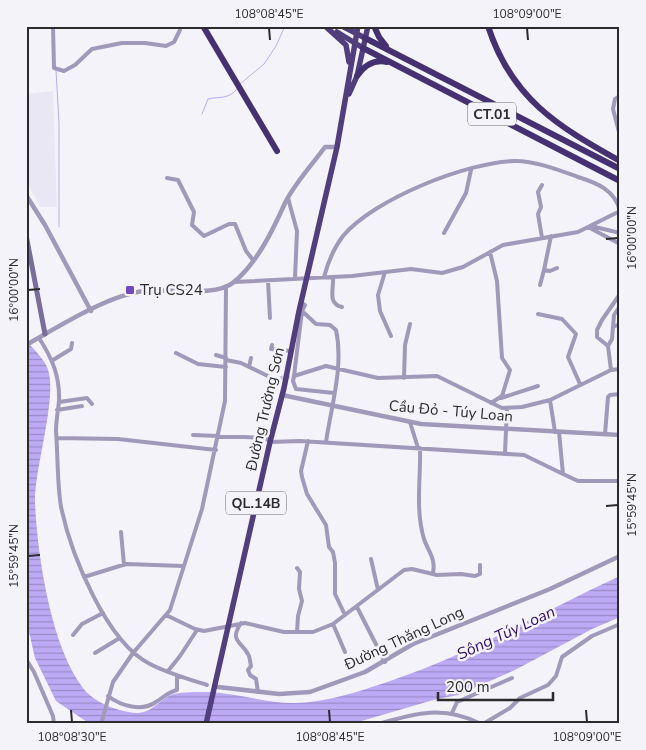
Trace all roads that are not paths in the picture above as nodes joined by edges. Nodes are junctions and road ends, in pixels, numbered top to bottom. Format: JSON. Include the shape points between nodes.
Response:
{"nodes":[{"id":1,"x":53,"y":26,"type":"edge"},
{"id":2,"x":203,"y":26,"type":"edge"},
{"id":3,"x":326,"y":26,"type":"edge"},
{"id":4,"x":342,"y":26,"type":"edge"},
{"id":5,"x":358,"y":26,"type":"edge"},
{"id":6,"x":368,"y":26,"type":"edge"},
{"id":7,"x":374,"y":26,"type":"edge"},
{"id":8,"x":488,"y":26,"type":"edge"},
{"id":9,"x":180,"y":30,"type":"dead end"},
{"id":10,"x":357,"y":33,"type":"junction"},
{"id":11,"x":365,"y":38,"type":"junction"},
{"id":12,"x":355,"y":42,"type":"junction"},
{"id":13,"x":363,"y":48,"type":"junction"},
{"id":14,"x":413,"y":62,"type":"junction"},
{"id":15,"x":408,"y":71,"type":"junction"},
{"id":16,"x":349,"y":74,"type":"junction"},
{"id":17,"x":357,"y":76,"type":"junction"},
{"id":18,"x":620,"y":96,"type":"edge"},
{"id":19,"x":346,"y":99,"type":"junction"},
{"id":20,"x":619,"y":132,"type":"edge"},
{"id":21,"x":620,"y":140,"type":"edge"},
{"id":22,"x":337,"y":147,"type":"junction"},
{"id":23,"x":276,"y":150,"type":"dead end"},
{"id":24,"x":620,"y":161,"type":"edge"},
{"id":25,"x":620,"y":169,"type":"edge"},
{"id":26,"x":471,"y":170,"type":"junction"},
{"id":27,"x":167,"y":178,"type":"dead end"},
{"id":28,"x":620,"y":181,"type":"edge"},
{"id":29,"x":542,"y":185,"type":"dead end"},
{"id":30,"x":26,"y":196,"type":"edge"},
{"id":31,"x":288,"y":198,"type":"junction"},
{"id":32,"x":620,"y":211,"type":"edge"},
{"id":33,"x":590,"y":226,"type":"junction"},
{"id":34,"x":620,"y":232,"type":"edge"},
{"id":35,"x":444,"y":233,"type":"dead end"},
{"id":36,"x":26,"y":235,"type":"edge"},
{"id":37,"x":551,"y":236,"type":"junction"},
{"id":38,"x":542,"y":238,"type":"junction"},
{"id":39,"x":620,"y":244,"type":"edge"},
{"id":40,"x":490,"y":252,"type":"junction"},
{"id":41,"x":253,"y":260,"type":"junction"},
{"id":42,"x":557,"y":268,"type":"dead end"},
{"id":43,"x":544,"y":270,"type":"junction"},
{"id":44,"x":385,"y":272,"type":"junction"},
{"id":45,"x":324,"y":277,"type":"junction"},
{"id":46,"x":333,"y":277,"type":"junction"},
{"id":47,"x":295,"y":278,"type":"junction"},
{"id":48,"x":306,"y":278,"type":"junction"},
{"id":49,"x":268,"y":281,"type":"junction"},
{"id":50,"x":234,"y":282,"type":"junction"},
{"id":51,"x":540,"y":285,"type":"dead end"},
{"id":52,"x":226,"y":287,"type":"junction"},
{"id":53,"x":620,"y":294,"type":"edge"},
{"id":54,"x":301,"y":302,"type":"junction"},
{"id":55,"x":620,"y":306,"type":"edge"},
{"id":56,"x":342,"y":307,"type":"dead end"},
{"id":57,"x":91,"y":311,"type":"junction"},
{"id":58,"x":302,"y":311,"type":"junction"},
{"id":59,"x":538,"y":314,"type":"dead end"},
{"id":60,"x":270,"y":318,"type":"dead end"},
{"id":61,"x":410,"y":324,"type":"dead end"},
{"id":62,"x":620,"y":324,"type":"edge"},
{"id":63,"x":612,"y":327,"type":"junction"},
{"id":64,"x":45,"y":334,"type":"junction"},
{"id":65,"x":391,"y":336,"type":"dead end"},
{"id":66,"x":38,"y":338,"type":"junction"},
{"id":67,"x":72,"y":343,"type":"dead end"},
{"id":68,"x":26,"y":345,"type":"edge"},
{"id":69,"x":272,"y":345,"type":"dead end"},
{"id":70,"x":608,"y":346,"type":"junction"},
{"id":71,"x":292,"y":351,"type":"junction"},
{"id":72,"x":176,"y":353,"type":"dead end"},
{"id":73,"x":216,"y":355,"type":"dead end"},
{"id":74,"x":251,"y":358,"type":"dead end"},
{"id":75,"x":226,"y":359,"type":"junction"},
{"id":76,"x":53,"y":360,"type":"junction"},
{"id":77,"x":226,"y":367,"type":"junction"},
{"id":78,"x":249,"y":367,"type":"junction"},
{"id":79,"x":337,"y":367,"type":"junction"},
{"id":80,"x":620,"y":369,"type":"edge"},
{"id":81,"x":612,"y":370,"type":"junction"},
{"id":82,"x":294,"y":376,"type":"junction"},
{"id":83,"x":404,"y":378,"type":"junction"},
{"id":84,"x":274,"y":379,"type":"tunnel mouth"},
{"id":85,"x":580,"y":384,"type":"junction"},
{"id":86,"x":538,"y":386,"type":"dead end"},
{"id":87,"x":334,"y":393,"type":"junction"},
{"id":88,"x":620,"y":394,"type":"edge"},
{"id":89,"x":282,"y":395,"type":"junction"},
{"id":90,"x":499,"y":399,"type":"junction"},
{"id":91,"x":550,"y":400,"type":"junction"},
{"id":92,"x":59,"y":402,"type":"junction"},
{"id":93,"x":492,"y":403,"type":"junction"},
{"id":94,"x":92,"y":404,"type":"dead end"},
{"id":95,"x":82,"y":406,"type":"dead end"},
{"id":96,"x":332,"y":406,"type":"junction"},
{"id":97,"x":507,"y":408,"type":"junction"},
{"id":98,"x":57,"y":410,"type":"junction"},
{"id":99,"x":410,"y":422,"type":"junction"},
{"id":100,"x":507,"y":429,"type":"junction"},
{"id":101,"x":557,"y":432,"type":"junction"},
{"id":102,"x":605,"y":434,"type":"junction"},
{"id":103,"x":192,"y":435,"type":"dead end"},
{"id":104,"x":620,"y":435,"type":"edge"},
{"id":105,"x":219,"y":436,"type":"junction"},
{"id":106,"x":57,"y":438,"type":"junction"},
{"id":107,"x":308,"y":441,"type":"junction"},
{"id":108,"x":270,"y":442,"type":"junction"},
{"id":109,"x":326,"y":442,"type":"junction"},
{"id":110,"x":419,"y":448,"type":"junction"},
{"id":111,"x":216,"y":450,"type":"junction"},
{"id":112,"x":505,"y":453,"type":"junction"},
{"id":113,"x":563,"y":474,"type":"junction"},
{"id":114,"x":620,"y":481,"type":"edge"},
{"id":115,"x":121,"y":532,"type":"dead end"},
{"id":116,"x":620,"y":556,"type":"edge"},
{"id":117,"x":371,"y":559,"type":"dead end"},
{"id":118,"x":124,"y":565,"type":"junction"},
{"id":119,"x":480,"y":565,"type":"dead end"},
{"id":120,"x":183,"y":566,"type":"junction"},
{"id":121,"x":297,"y":568,"type":"dead end"},
{"id":122,"x":433,"y":572,"type":"junction"},
{"id":123,"x":84,"y":578,"type":"junction"},
{"id":124,"x":378,"y":590,"type":"junction"},
{"id":125,"x":357,"y":607,"type":"junction"},
{"id":126,"x":103,"y":612,"type":"junction"},
{"id":127,"x":166,"y":615,"type":"junction"},
{"id":128,"x":345,"y":615,"type":"junction"},
{"id":129,"x":241,"y":623,"type":"junction"},
{"id":130,"x":333,"y":624,"type":"junction"},
{"id":131,"x":620,"y":624,"type":"edge"},
{"id":132,"x":620,"y":628,"type":"edge"},
{"id":133,"x":197,"y":630,"type":"junction"},
{"id":134,"x":607,"y":630,"type":"junction"},
{"id":135,"x":297,"y":632,"type":"junction"},
{"id":136,"x":73,"y":635,"type":"dead end"},
{"id":137,"x":118,"y":639,"type":"junction"},
{"id":138,"x":345,"y":652,"type":"dead end"},
{"id":139,"x":95,"y":653,"type":"dead end"},
{"id":140,"x":133,"y":653,"type":"junction"},
{"id":141,"x":26,"y":660,"type":"edge"},
{"id":142,"x":385,"y":662,"type":"junction"},
{"id":143,"x":168,"y":671,"type":"junction"},
{"id":144,"x":177,"y":675,"type":"junction"},
{"id":145,"x":512,"y":678,"type":"dead end"},
{"id":146,"x":217,"y":684,"type":"junction"},
{"id":147,"x":207,"y":685,"type":"dead end"},
{"id":148,"x":258,"y":692,"type":"junction"},
{"id":149,"x":107,"y":698,"type":"junction"},
{"id":150,"x":452,"y":714,"type":"junction"},
{"id":151,"x":54,"y":724,"type":"edge"},
{"id":152,"x":80,"y":724,"type":"edge"},
{"id":153,"x":87,"y":724,"type":"edge"},
{"id":154,"x":101,"y":724,"type":"edge"},
{"id":155,"x":206,"y":724,"type":"edge"},
{"id":156,"x":378,"y":724,"type":"edge"},
{"id":157,"x":482,"y":724,"type":"edge"}],
"edges":[{"from":1,"to":9,"type":"street","via":[[54,68],[64,71],[92,49],[122,43],[166,46],[174,42]]},
{"from":2,"to":23,"type":"highway"},
{"from":3,"to":12,"type":"highway"},
{"from":3,"to":16,"type":"highway","via":[[346,45]]},
{"from":4,"to":10,"type":"highway"},
{"from":5,"to":10,"type":"highway","name":"Đường Trường Sơn","number":"QL.14B"},
{"from":6,"to":11,"type":"highway","name":"Đường Trường Sơn","number":"QL.14B"},
{"from":7,"to":14,"type":"highway","via":[[383,44]]},
{"from":8,"to":24,"type":"highway","via":[[500,57],[533,104],[562,128]]},
{"from":10,"to":11,"type":"highway"},
{"from":10,"to":12,"type":"highway","name":"Đường Trường Sơn","number":"QL.14B"},
{"from":11,"to":13,"type":"highway","name":"Đường Trường Sơn","number":"QL.14B"},
{"from":11,"to":14,"type":"highway","number":"CT.01"},
{"from":12,"to":13,"type":"highway"},
{"from":12,"to":16,"type":"highway","name":"Đường Trường Sơn","number":"QL.14B"},
{"from":13,"to":15,"type":"highway","number":"CT.01"},
{"from":13,"to":17,"type":"highway","name":"Đường Trường Sơn","number":"QL.14B"},
{"from":14,"to":25,"type":"highway","number":"CT.01"},
{"from":15,"to":17,"type":"highway","via":[[378,61],[362,69]]},
{"from":15,"to":28,"type":"highway","number":"CT.01"},
{"from":16,"to":19,"type":"highway","name":"Đường Trường Sơn","number":"QL.14B"},
{"from":17,"to":19,"type":"highway","name":"Đường Trường Sơn","number":"QL.14B"},
{"from":18,"to":20,"type":"street","via":[[615,99],[613,109]]},
{"from":19,"to":22,"type":"highway","name":"Đường Trường Sơn","number":"QL.14B"},
{"from":20,"to":21,"type":"street"},
{"from":22,"to":31,"type":"street","via":[[326,147]]},
{"from":22,"to":48,"type":"highway","name":"Đường Trường Sơn","number":"QL.14B"},
{"from":26,"to":32,"type":"street","via":[[515,161],[553,168],[601,186],[614,197]]},
{"from":26,"to":35,"type":"street","via":[[466,192]]},
{"from":26,"to":45,"type":"street","via":[[401,195],[364,217],[338,242]]},
{"from":27,"to":41,"type":"street","via":[[178,180],[183,186],[194,212],[194,228],[204,236],[235,224]]},
{"from":29,"to":38,"type":"street","via":[[538,192],[541,207],[538,214]]},
{"from":30,"to":57,"type":"street"},
{"from":31,"to":41,"type":"street"},
{"from":31,"to":47,"type":"street","via":[[297,231]]},
{"from":32,"to":33,"type":"street"},
{"from":33,"to":34,"type":"street"},
{"from":33,"to":37,"type":"street","via":[[565,235]]},
{"from":33,"to":39,"type":"street"},
{"from":36,"to":64,"type":"main road"},
{"from":37,"to":38,"type":"street"},
{"from":37,"to":43,"type":"street"},
{"from":38,"to":40,"type":"street","via":[[503,245]]},
{"from":40,"to":44,"type":"street","via":[[456,270],[442,273],[411,269]]},
{"from":40,"to":90,"type":"street","via":[[496,281],[502,358],[510,370]]},
{"from":41,"to":50,"type":"street"},
{"from":42,"to":43,"type":"street"},
{"from":43,"to":51,"type":"street"},
{"from":44,"to":46,"type":"street"},
{"from":44,"to":65,"type":"street","via":[[378,295],[380,312]]},
{"from":45,"to":46,"type":"street"},
{"from":45,"to":48,"type":"street"},
{"from":46,"to":56,"type":"street","via":[[332,300]]},
{"from":47,"to":48,"type":"street"},
{"from":47,"to":49,"type":"street"},
{"from":48,"to":54,"type":"highway","name":"Đường Trường Sơn","number":"QL.14B"},
{"from":49,"to":50,"type":"street"},
{"from":49,"to":60,"type":"street"},
{"from":50,"to":52,"type":"street"},
{"from":52,"to":57,"type":"street","via":[[143,291],[116,298]]},
{"from":52,"to":75,"type":"street"},
{"from":53,"to":70,"type":"street","via":[[597,330],[597,338]]},
{"from":54,"to":58,"type":"street","via":[[305,303]]},
{"from":54,"to":71,"type":"highway","name":"Đường Trường Sơn","number":"QL.14B"},
{"from":55,"to":63,"type":"street"},
{"from":57,"to":64,"type":"street"},
{"from":58,"to":79,"type":"street","via":[[316,324],[336,330]]},
{"from":58,"to":82,"type":"street"},
{"from":59,"to":85,"type":"street","via":[[564,320],[576,334],[568,357]]},
{"from":61,"to":83,"type":"street","via":[[405,345]]},
{"from":62,"to":63,"type":"street"},
{"from":63,"to":70,"type":"street"},
{"from":64,"to":66,"type":"street"},
{"from":66,"to":68,"type":"street"},
{"from":66,"to":76,"type":"street"},
{"from":67,"to":76,"type":"street","via":[[71,349]]},
{"from":69,"to":71,"type":"street","via":[[271,349]]},
{"from":70,"to":81,"type":"street"},
{"from":71,"to":89,"type":"highway","name":"Đường Trường Sơn","number":"QL.14B"},
{"from":72,"to":77,"type":"street","via":[[198,364]]},
{"from":73,"to":75,"type":"street"},
{"from":74,"to":78,"type":"street"},
{"from":75,"to":77,"type":"street"},
{"from":75,"to":78,"type":"street"},
{"from":76,"to":92,"type":"street"},
{"from":77,"to":105,"type":"street"},
{"from":78,"to":84,"type":"street"},
{"from":79,"to":82,"type":"street","via":[[321,367]]},
{"from":79,"to":83,"type":"street","via":[[378,378]]},
{"from":79,"to":87,"type":"street"},
{"from":80,"to":81,"type":"street"},
{"from":81,"to":85,"type":"street"},
{"from":82,"to":87,"type":"street","via":[[296,390]]},
{"from":83,"to":93,"type":"street","via":[[437,376]]},
{"from":85,"to":91,"type":"street"},
{"from":86,"to":90,"type":"street"},
{"from":87,"to":96,"type":"street"},
{"from":88,"to":102,"type":"street","via":[[608,397]]},
{"from":89,"to":96,"type":"street","name":"Cầu Đỏ - Túy Loan"},
{"from":89,"to":108,"type":"highway","name":"Đường Trường Sơn","number":"QL.14B"},
{"from":90,"to":93,"type":"street"},
{"from":91,"to":97,"type":"street"},
{"from":91,"to":101,"type":"street"},
{"from":92,"to":94,"type":"street","via":[[87,398]]},
{"from":92,"to":98,"type":"street"},
{"from":93,"to":97,"type":"street"},
{"from":95,"to":98,"type":"street"},
{"from":96,"to":99,"type":"street","name":"Cầu Đỏ - Túy Loan"},
{"from":96,"to":109,"type":"street"},
{"from":97,"to":100,"type":"street"},
{"from":98,"to":106,"type":"street"},
{"from":99,"to":100,"type":"street","name":"Cầu Đỏ - Túy Loan"},
{"from":99,"to":110,"type":"street"},
{"from":100,"to":101,"type":"street","name":"Cầu Đỏ - Túy Loan"},
{"from":100,"to":112,"type":"street"},
{"from":101,"to":102,"type":"street","name":"Cầu Đỏ - Túy Loan"},
{"from":101,"to":113,"type":"street"},
{"from":102,"to":104,"type":"street","name":"Cầu Đỏ - Túy Loan"},
{"from":103,"to":105,"type":"street"},
{"from":105,"to":108,"type":"street","via":[[267,438]]},
{"from":105,"to":111,"type":"street"},
{"from":106,"to":111,"type":"street","via":[[118,439]]},
{"from":106,"to":123,"type":"street","via":[[61,506]]},
{"from":107,"to":108,"type":"street"},
{"from":107,"to":109,"type":"street"},
{"from":107,"to":128,"type":"street","via":[[302,478],[307,494],[326,525],[335,563],[335,594]]},
{"from":108,"to":146,"type":"highway","name":"Đường Trường Sơn","number":"QL.14B"},
{"from":109,"to":110,"type":"street"},
{"from":110,"to":112,"type":"street"},
{"from":110,"to":122,"type":"street","via":[[421,477],[418,503]]},
{"from":111,"to":120,"type":"street","via":[[202,509]]},
{"from":112,"to":113,"type":"street","via":[[524,455]]},
{"from":113,"to":114,"type":"street","via":[[578,480]]},
{"from":115,"to":118,"type":"street"},
{"from":116,"to":142,"type":"street","name":"Đường Thăng Long","via":[[550,589],[413,644]]},
{"from":117,"to":124,"type":"street"},
{"from":118,"to":120,"type":"street"},
{"from":118,"to":123,"type":"street"},
{"from":119,"to":122,"type":"street","via":[[480,574],[475,576],[437,575]]},
{"from":120,"to":127,"type":"street","via":[[174,602]]},
{"from":121,"to":135,"type":"street","via":[[302,601]]},
{"from":122,"to":124,"type":"street","via":[[404,570]]},
{"from":123,"to":126,"type":"street"},
{"from":124,"to":125,"type":"street"},
{"from":125,"to":128,"type":"street"},
{"from":125,"to":142,"type":"street"},
{"from":126,"to":136,"type":"street","via":[[82,624]]},
{"from":126,"to":137,"type":"street"},
{"from":127,"to":133,"type":"street"},
{"from":127,"to":140,"type":"street"},
{"from":128,"to":130,"type":"street"},
{"from":129,"to":133,"type":"street","via":[[215,630]]},
{"from":129,"to":135,"type":"street"},
{"from":129,"to":148,"type":"street","via":[[237,642],[249,655],[251,666],[248,670],[256,679]]},
{"from":130,"to":135,"type":"street","via":[[313,632]]},
{"from":130,"to":138,"type":"street"},
{"from":131,"to":134,"type":"street"},
{"from":132,"to":134,"type":"street"},
{"from":133,"to":143,"type":"street"},
{"from":134,"to":157,"type":"street","via":[[590,637],[560,658],[556,676],[548,685],[520,698],[510,708]]},
{"from":137,"to":139,"type":"street"},
{"from":137,"to":140,"type":"street"},
{"from":140,"to":143,"type":"street"},
{"from":140,"to":149,"type":"street","via":[[113,682]]},
{"from":141,"to":151,"type":"street","via":[[34,672]]},
{"from":142,"to":148,"type":"street","name":"Đường Thăng Long","via":[[310,692]]},
{"from":143,"to":144,"type":"street"},
{"from":144,"to":147,"type":"street"},
{"from":144,"to":149,"type":"street","via":[[177,690],[148,706],[128,705]]},
{"from":145,"to":150,"type":"street","via":[[457,702]]},
{"from":146,"to":148,"type":"street","name":"Đường Thăng Long"},
{"from":146,"to":155,"type":"highway","name":"Đường Trường Sơn","number":"QL.14B"},
{"from":149,"to":154,"type":"street"},
{"from":150,"to":156,"type":"street","via":[[428,711]]},
{"from":150,"to":157,"type":"street"},
{"from":152,"to":153,"type":"street"}]}
